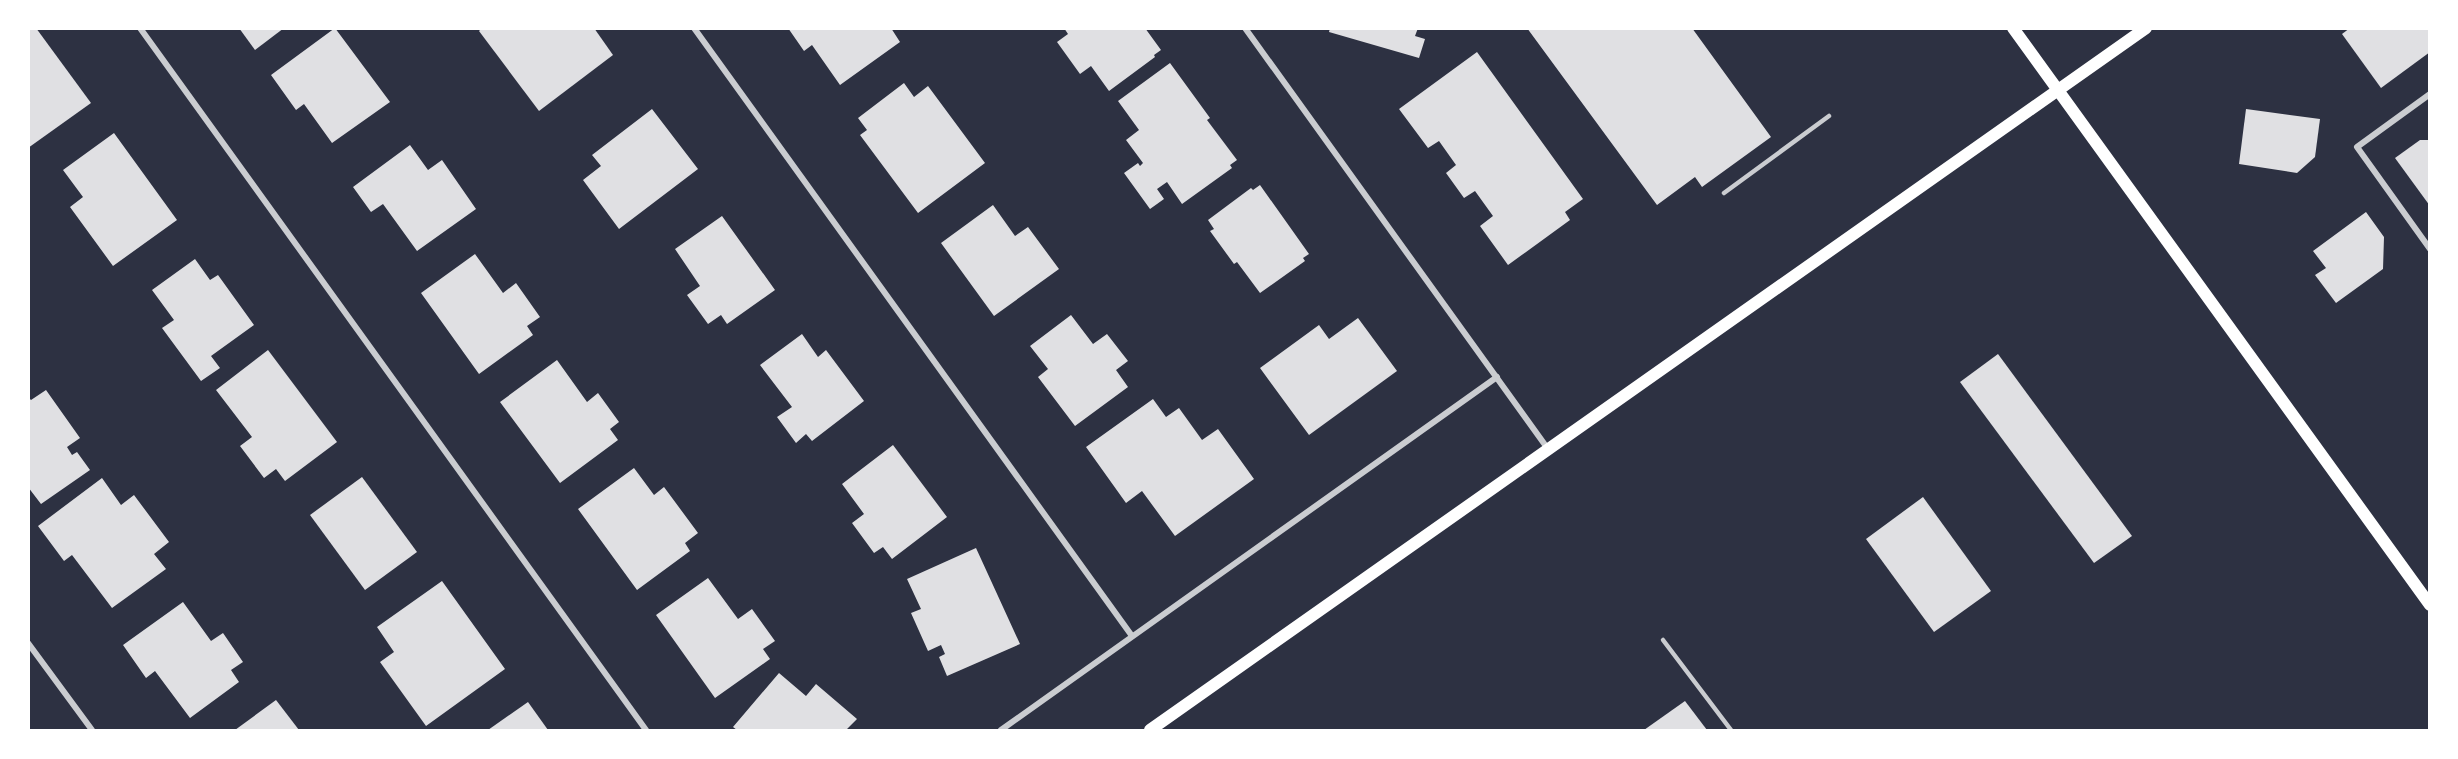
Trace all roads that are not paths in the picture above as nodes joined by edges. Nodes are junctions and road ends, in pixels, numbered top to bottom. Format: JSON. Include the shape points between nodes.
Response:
{"nodes":[{"id":1,"x":140,"y":28,"type":"edge"},
{"id":2,"x":694,"y":28,"type":"edge"},
{"id":3,"x":1245,"y":28,"type":"edge"},
{"id":4,"x":2013,"y":28,"type":"edge"},
{"id":5,"x":2146,"y":28,"type":"edge"},
{"id":6,"x":2059,"y":91,"type":"junction"},
{"id":7,"x":2430,"y":94,"type":"edge"},
{"id":8,"x":1829,"y":117,"type":"dead end"},
{"id":9,"x":1724,"y":192,"type":"dead end"},
{"id":10,"x":2430,"y":249,"type":"edge"},
{"id":11,"x":1497,"y":377,"type":"junction"},
{"id":12,"x":1549,"y":449,"type":"junction"},
{"id":13,"x":2430,"y":605,"type":"edge"},
{"id":14,"x":1131,"y":636,"type":"junction"},
{"id":15,"x":1663,"y":640,"type":"dead end"},
{"id":16,"x":28,"y":643,"type":"edge"},
{"id":17,"x":92,"y":730,"type":"edge"},
{"id":18,"x":646,"y":730,"type":"edge"},
{"id":19,"x":1001,"y":730,"type":"edge"},
{"id":20,"x":1150,"y":730,"type":"edge"},
{"id":21,"x":1731,"y":730,"type":"edge"}],
"edges":[{"from":1,"to":18,"type":"street"},
{"from":2,"to":14,"type":"street"},
{"from":3,"to":11,"type":"street"},
{"from":4,"to":6,"type":"main road"},
{"from":5,"to":6,"type":"main road"},
{"from":6,"to":12,"type":"main road"},
{"from":6,"to":13,"type":"main road"},
{"from":7,"to":10,"type":"street","via":[[2356,147]]},
{"from":8,"to":9,"type":"lane"},
{"from":11,"to":12,"type":"street"},
{"from":11,"to":14,"type":"street"},
{"from":12,"to":20,"type":"main road"},
{"from":14,"to":19,"type":"street"},
{"from":15,"to":21,"type":"lane"},
{"from":16,"to":17,"type":"street"}]}
